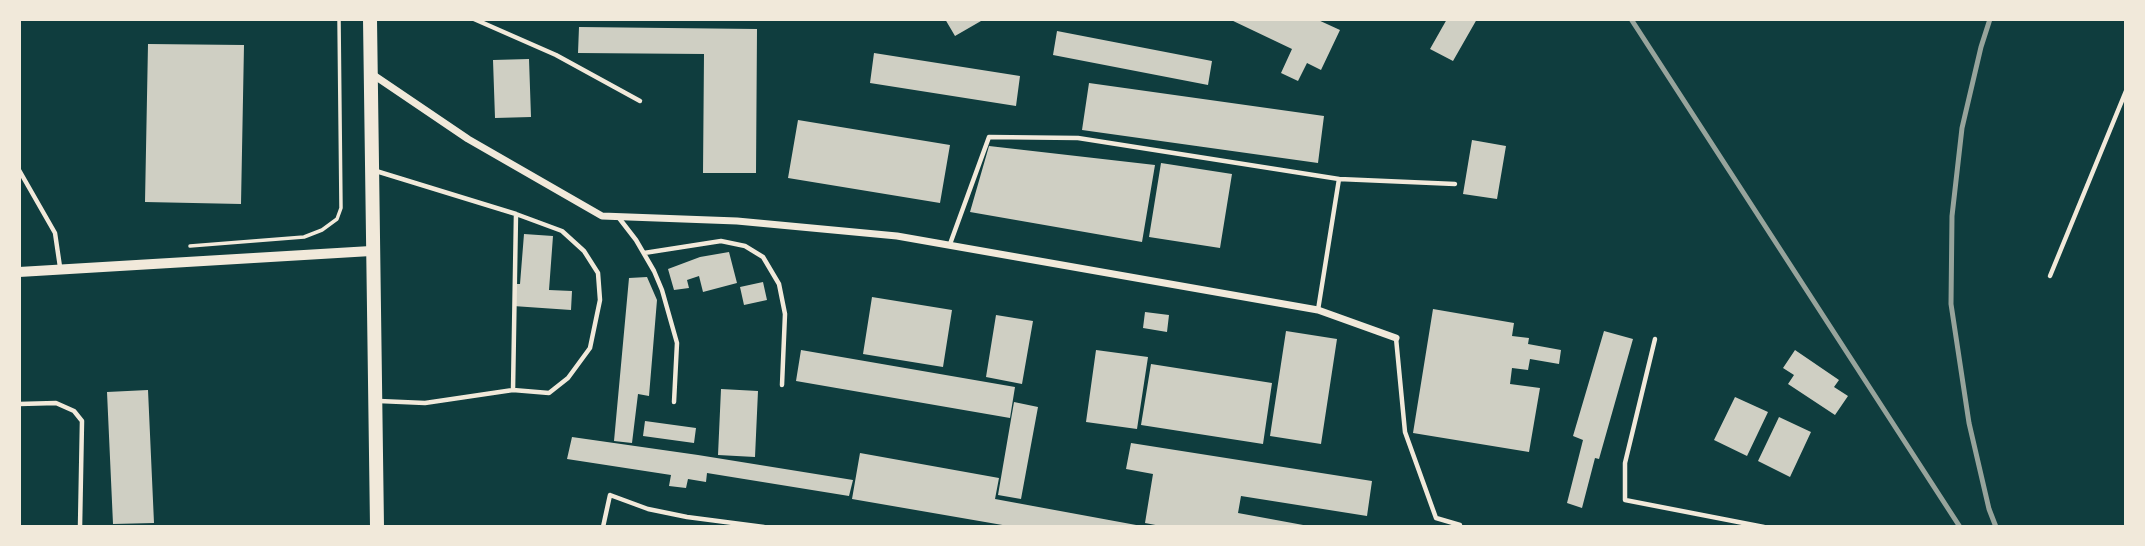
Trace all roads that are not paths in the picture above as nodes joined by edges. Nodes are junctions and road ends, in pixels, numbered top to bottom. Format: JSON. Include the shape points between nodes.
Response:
{"nodes":[{"id":1,"x":370,"y":19,"type":"edge"},
{"id":2,"x":474,"y":19,"type":"edge"},
{"id":3,"x":371,"y":73,"type":"junction"},
{"id":4,"x":2126,"y":91,"type":"edge"},
{"id":5,"x":640,"y":101,"type":"dead end"},
{"id":6,"x":19,"y":170,"type":"edge"},
{"id":7,"x":372,"y":170,"type":"junction"},
{"id":8,"x":1339,"y":179,"type":"junction"},
{"id":9,"x":1455,"y":184,"type":"dead end"},
{"id":10,"x":516,"y":214,"type":"junction"},
{"id":11,"x":617,"y":216,"type":"junction"},
{"id":12,"x":949,"y":245,"type":"junction"},
{"id":13,"x":372,"y":250,"type":"junction"},
{"id":14,"x":644,"y":253,"type":"junction"},
{"id":15,"x":60,"y":270,"type":"junction"},
{"id":16,"x":19,"y":272,"type":"edge"},
{"id":17,"x":2050,"y":276,"type":"dead end"},
{"id":18,"x":1318,"y":310,"type":"junction"},
{"id":19,"x":1395,"y":338,"type":"joint"},
{"id":20,"x":1655,"y":339,"type":"dead end"},
{"id":21,"x":782,"y":385,"type":"dead end"},
{"id":22,"x":513,"y":390,"type":"junction"},
{"id":23,"x":375,"y":401,"type":"junction"},
{"id":24,"x":674,"y":402,"type":"dead end"},
{"id":25,"x":19,"y":404,"type":"edge"},
{"id":26,"x":1460,"y":525,"type":"dead end"},
{"id":27,"x":80,"y":527,"type":"edge"},
{"id":28,"x":377,"y":527,"type":"edge"},
{"id":29,"x":603,"y":527,"type":"edge"},
{"id":30,"x":764,"y":527,"type":"edge"},
{"id":31,"x":1764,"y":527,"type":"edge"}],
"edges":[{"from":1,"to":3,"type":"main road"},
{"from":2,"to":5,"type":"lane","via":[[556,55]]},
{"from":3,"to":7,"type":"main road"},
{"from":3,"to":11,"type":"street","via":[[468,139],[602,216]]},
{"from":4,"to":17,"type":"lane"},
{"from":6,"to":15,"type":"lane","via":[[55,233]]},
{"from":7,"to":10,"type":"lane"},
{"from":7,"to":13,"type":"main road"},
{"from":8,"to":9,"type":"lane"},
{"from":8,"to":12,"type":"lane","via":[[1078,138],[989,137]]},
{"from":8,"to":18,"type":"lane"},
{"from":10,"to":22,"type":"lane"},
{"from":10,"to":22,"type":"lane","via":[[562,231],[584,251],[598,273],[600,300],[590,348],[568,379],[550,393]]},
{"from":11,"to":12,"type":"street","via":[[737,221]]},
{"from":11,"to":14,"type":"lane"},
{"from":12,"to":18,"type":"street"},
{"from":13,"to":15,"type":"street"},
{"from":13,"to":23,"type":"main road"},
{"from":14,"to":21,"type":"lane","via":[[721,241],[745,246],[763,257],[779,284],[785,314]]},
{"from":14,"to":24,"type":"lane","via":[[662,290],[677,343]]},
{"from":15,"to":16,"type":"street"},
{"from":18,"to":19,"type":"street"},
{"from":19,"to":26,"type":"lane","via":[[1405,432],[1436,518]]},
{"from":20,"to":31,"type":"lane","via":[[1625,463],[1625,500]]},
{"from":22,"to":23,"type":"lane","via":[[425,404]]},
{"from":23,"to":28,"type":"main road"},
{"from":25,"to":27,"type":"lane","via":[[56,403],[74,411],[82,421]]},
{"from":29,"to":30,"type":"lane","via":[[610,495],[648,509]]}]}
